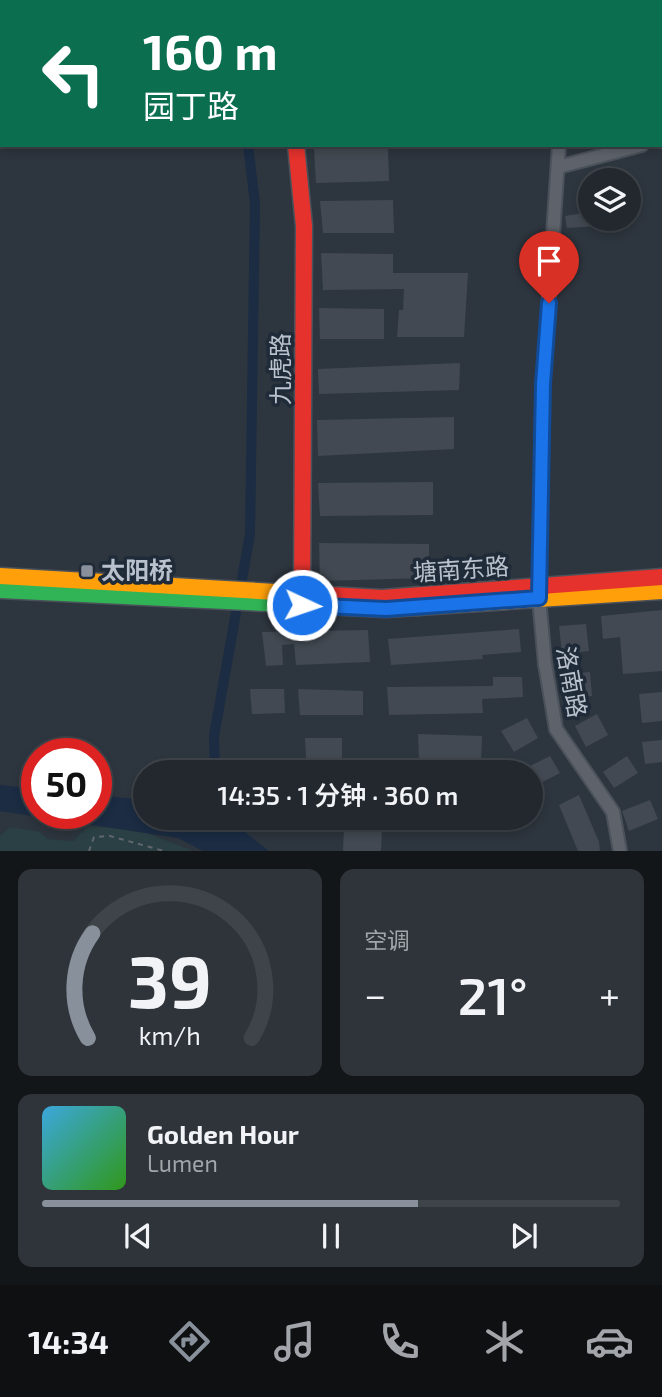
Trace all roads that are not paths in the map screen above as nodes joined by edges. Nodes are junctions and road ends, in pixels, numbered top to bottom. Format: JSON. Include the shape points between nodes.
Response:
{"nodes":[{"id":1,"x":296,"y":147,"type":"edge"},
{"id":2,"x":559,"y":147,"type":"edge"},
{"id":3,"x":634,"y":147,"type":"edge"},
{"id":4,"x":558,"y":167,"type":"junction"},
{"id":5,"x":0,"y":576,"type":"edge"},
{"id":6,"x":662,"y":577,"type":"edge"},
{"id":7,"x":0,"y":590,"type":"edge"},
{"id":8,"x":662,"y":591,"type":"edge"},
{"id":9,"x":539,"y":592,"type":"junction"},
{"id":10,"x":218,"y":595,"type":"junction"},
{"id":11,"x":302,"y":599,"type":"junction"},
{"id":12,"x":620,"y":851,"type":"edge"}],
"edges":[{"from":1,"to":11,"type":"main road","name":"九虎路","via":[[304,226]]},
{"from":2,"to":4,"type":"street","name":"洛南路"},
{"from":3,"to":4,"type":"street"},
{"from":4,"to":9,"type":"street","name":"洛南路","via":[[543,384]]},
{"from":5,"to":10,"type":"main road"},
{"from":6,"to":9,"type":"main road","name":"塘南东路"},
{"from":7,"to":10,"type":"main road"},
{"from":8,"to":9,"type":"main road","name":"塘南东路"},
{"from":9,"to":11,"type":"main road","name":"塘南东路"},
{"from":9,"to":12,"type":"street","name":"洛南路","via":[[556,729],[613,812]]},
{"from":10,"to":11,"type":"main road","name":"塘南东路"}]}
